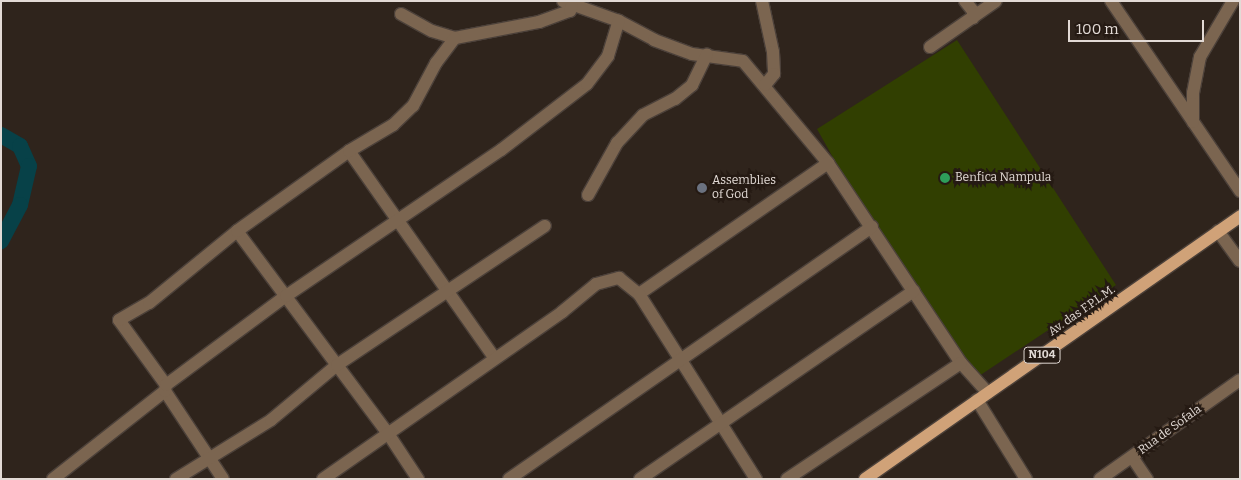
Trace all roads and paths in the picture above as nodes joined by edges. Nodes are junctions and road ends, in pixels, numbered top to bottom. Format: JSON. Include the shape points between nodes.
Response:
{"nodes":[{"id":1,"x":762,"y":1,"type":"edge"},
{"id":2,"x":965,"y":1,"type":"edge"},
{"id":3,"x":996,"y":1,"type":"edge"},
{"id":4,"x":1111,"y":1,"type":"edge"},
{"id":5,"x":1233,"y":1,"type":"edge"},
{"id":6,"x":568,"y":4,"type":"edge"},
{"id":7,"x":401,"y":14,"type":"dead end"},
{"id":8,"x":973,"y":18,"type":"junction"},
{"id":9,"x":619,"y":21,"type":"junction"},
{"id":10,"x":455,"y":38,"type":"junction"},
{"id":11,"x":930,"y":47,"type":"dead end"},
{"id":12,"x":707,"y":54,"type":"junction"},
{"id":13,"x":765,"y":85,"type":"junction"},
{"id":14,"x":1193,"y":122,"type":"junction"},
{"id":15,"x":350,"y":151,"type":"junction"},
{"id":16,"x":828,"y":163,"type":"junction"},
{"id":17,"x":1240,"y":191,"type":"edge"},
{"id":18,"x":588,"y":195,"type":"dead end"},
{"id":19,"x":1240,"y":216,"type":"edge"},
{"id":20,"x":397,"y":219,"type":"junction"},
{"id":21,"x":545,"y":226,"type":"dead end"},
{"id":22,"x":872,"y":227,"type":"junction"},
{"id":23,"x":237,"y":231,"type":"junction"},
{"id":24,"x":1218,"y":231,"type":"junction"},
{"id":25,"x":1240,"y":260,"type":"edge"},
{"id":26,"x":446,"y":291,"type":"junction"},
{"id":27,"x":914,"y":291,"type":"junction"},
{"id":28,"x":639,"y":294,"type":"junction"},
{"id":29,"x":286,"y":296,"type":"junction"},
{"id":30,"x":494,"y":357,"type":"junction"},
{"id":31,"x":681,"y":360,"type":"junction"},
{"id":32,"x":961,"y":363,"type":"junction"},
{"id":33,"x":337,"y":365,"type":"junction"},
{"id":34,"x":1240,"y":380,"type":"edge"},
{"id":35,"x":166,"y":388,"type":"junction"},
{"id":36,"x":988,"y":393,"type":"junction"},
{"id":37,"x":977,"y":400,"type":"junction"},
{"id":38,"x":718,"y":423,"type":"junction"},
{"id":39,"x":389,"y":435,"type":"junction"},
{"id":40,"x":1132,"y":457,"type":"junction"},
{"id":41,"x":210,"y":458,"type":"junction"},
{"id":42,"x":53,"y":479,"type":"edge"},
{"id":43,"x":176,"y":479,"type":"edge"},
{"id":44,"x":223,"y":479,"type":"edge"},
{"id":45,"x":324,"y":479,"type":"edge"},
{"id":46,"x":418,"y":479,"type":"edge"},
{"id":47,"x":509,"y":479,"type":"edge"},
{"id":48,"x":640,"y":479,"type":"edge"},
{"id":49,"x":756,"y":479,"type":"edge"},
{"id":50,"x":787,"y":479,"type":"edge"},
{"id":51,"x":865,"y":479,"type":"edge"},
{"id":52,"x":1026,"y":479,"type":"edge"},
{"id":53,"x":1100,"y":479,"type":"edge"},
{"id":54,"x":1147,"y":479,"type":"edge"}],
"edges":[{"from":1,"to":13,"type":"street","via":[[773,52],[774,74]]},
{"from":2,"to":8,"type":"street","via":[[973,11]]},
{"from":3,"to":8,"type":"street"},
{"from":4,"to":14,"type":"street"},
{"from":5,"to":14,"type":"street","via":[[1200,57],[1193,93]]},
{"from":6,"to":9,"type":"street"},
{"from":6,"to":10,"type":"street","via":[[570,10],[539,22]]},
{"from":7,"to":10,"type":"street","via":[[432,31]]},
{"from":8,"to":11,"type":"street"},
{"from":9,"to":12,"type":"street","via":[[654,40],[692,54]]},
{"from":9,"to":20,"type":"street","via":[[608,56],[587,84],[501,150]]},
{"from":10,"to":15,"type":"street","via":[[436,63],[413,106],[393,125]]},
{"from":12,"to":13,"type":"street","via":[[743,61]]},
{"from":12,"to":18,"type":"street","via":[[692,85],[675,99],[643,115],[616,143]]},
{"from":13,"to":16,"type":"street","via":[[797,130]]},
{"from":14,"to":17,"type":"street"},
{"from":15,"to":20,"type":"street"},
{"from":15,"to":23,"type":"street"},
{"from":16,"to":22,"type":"street"},
{"from":16,"to":28,"type":"street"},
{"from":19,"to":24,"type":"main road","name":"Av. das F.P.L.M.","number":"N104"},
{"from":20,"to":26,"type":"street"},
{"from":20,"to":29,"type":"street"},
{"from":21,"to":26,"type":"street"},
{"from":22,"to":27,"type":"street"},
{"from":22,"to":31,"type":"street"},
{"from":23,"to":29,"type":"street"},
{"from":23,"to":35,"type":"street","via":[[149,303],[119,320]]},
{"from":24,"to":25,"type":"street"},
{"from":24,"to":36,"type":"main road","name":"Av. das F.P.L.M.","number":"N104"},
{"from":26,"to":30,"type":"street"},
{"from":26,"to":33,"type":"street"},
{"from":27,"to":32,"type":"street"},
{"from":27,"to":38,"type":"street"},
{"from":28,"to":30,"type":"street","via":[[619,278],[605,280]]},
{"from":28,"to":31,"type":"street"},
{"from":29,"to":33,"type":"street"},
{"from":29,"to":35,"type":"street"},
{"from":30,"to":39,"type":"street"},
{"from":31,"to":38,"type":"street"},
{"from":31,"to":47,"type":"street"},
{"from":32,"to":36,"type":"street"},
{"from":32,"to":50,"type":"street"},
{"from":33,"to":39,"type":"street"},
{"from":33,"to":41,"type":"street","via":[[271,420]]},
{"from":34,"to":40,"type":"street","name":"Rua de Sofala"},
{"from":35,"to":41,"type":"street"},
{"from":35,"to":42,"type":"street"},
{"from":36,"to":37,"type":"main road","name":"Av. das F.P.L.M.","number":"N104"},
{"from":37,"to":51,"type":"main road","name":"Av. das F.P.L.M.","number":"N104"},
{"from":37,"to":52,"type":"street"},
{"from":38,"to":48,"type":"street"},
{"from":38,"to":49,"type":"street"},
{"from":39,"to":45,"type":"street"},
{"from":39,"to":46,"type":"street"},
{"from":40,"to":53,"type":"street","name":"Rua de Sofala"},
{"from":40,"to":54,"type":"street"},
{"from":41,"to":43,"type":"street"},
{"from":41,"to":44,"type":"street"}]}
